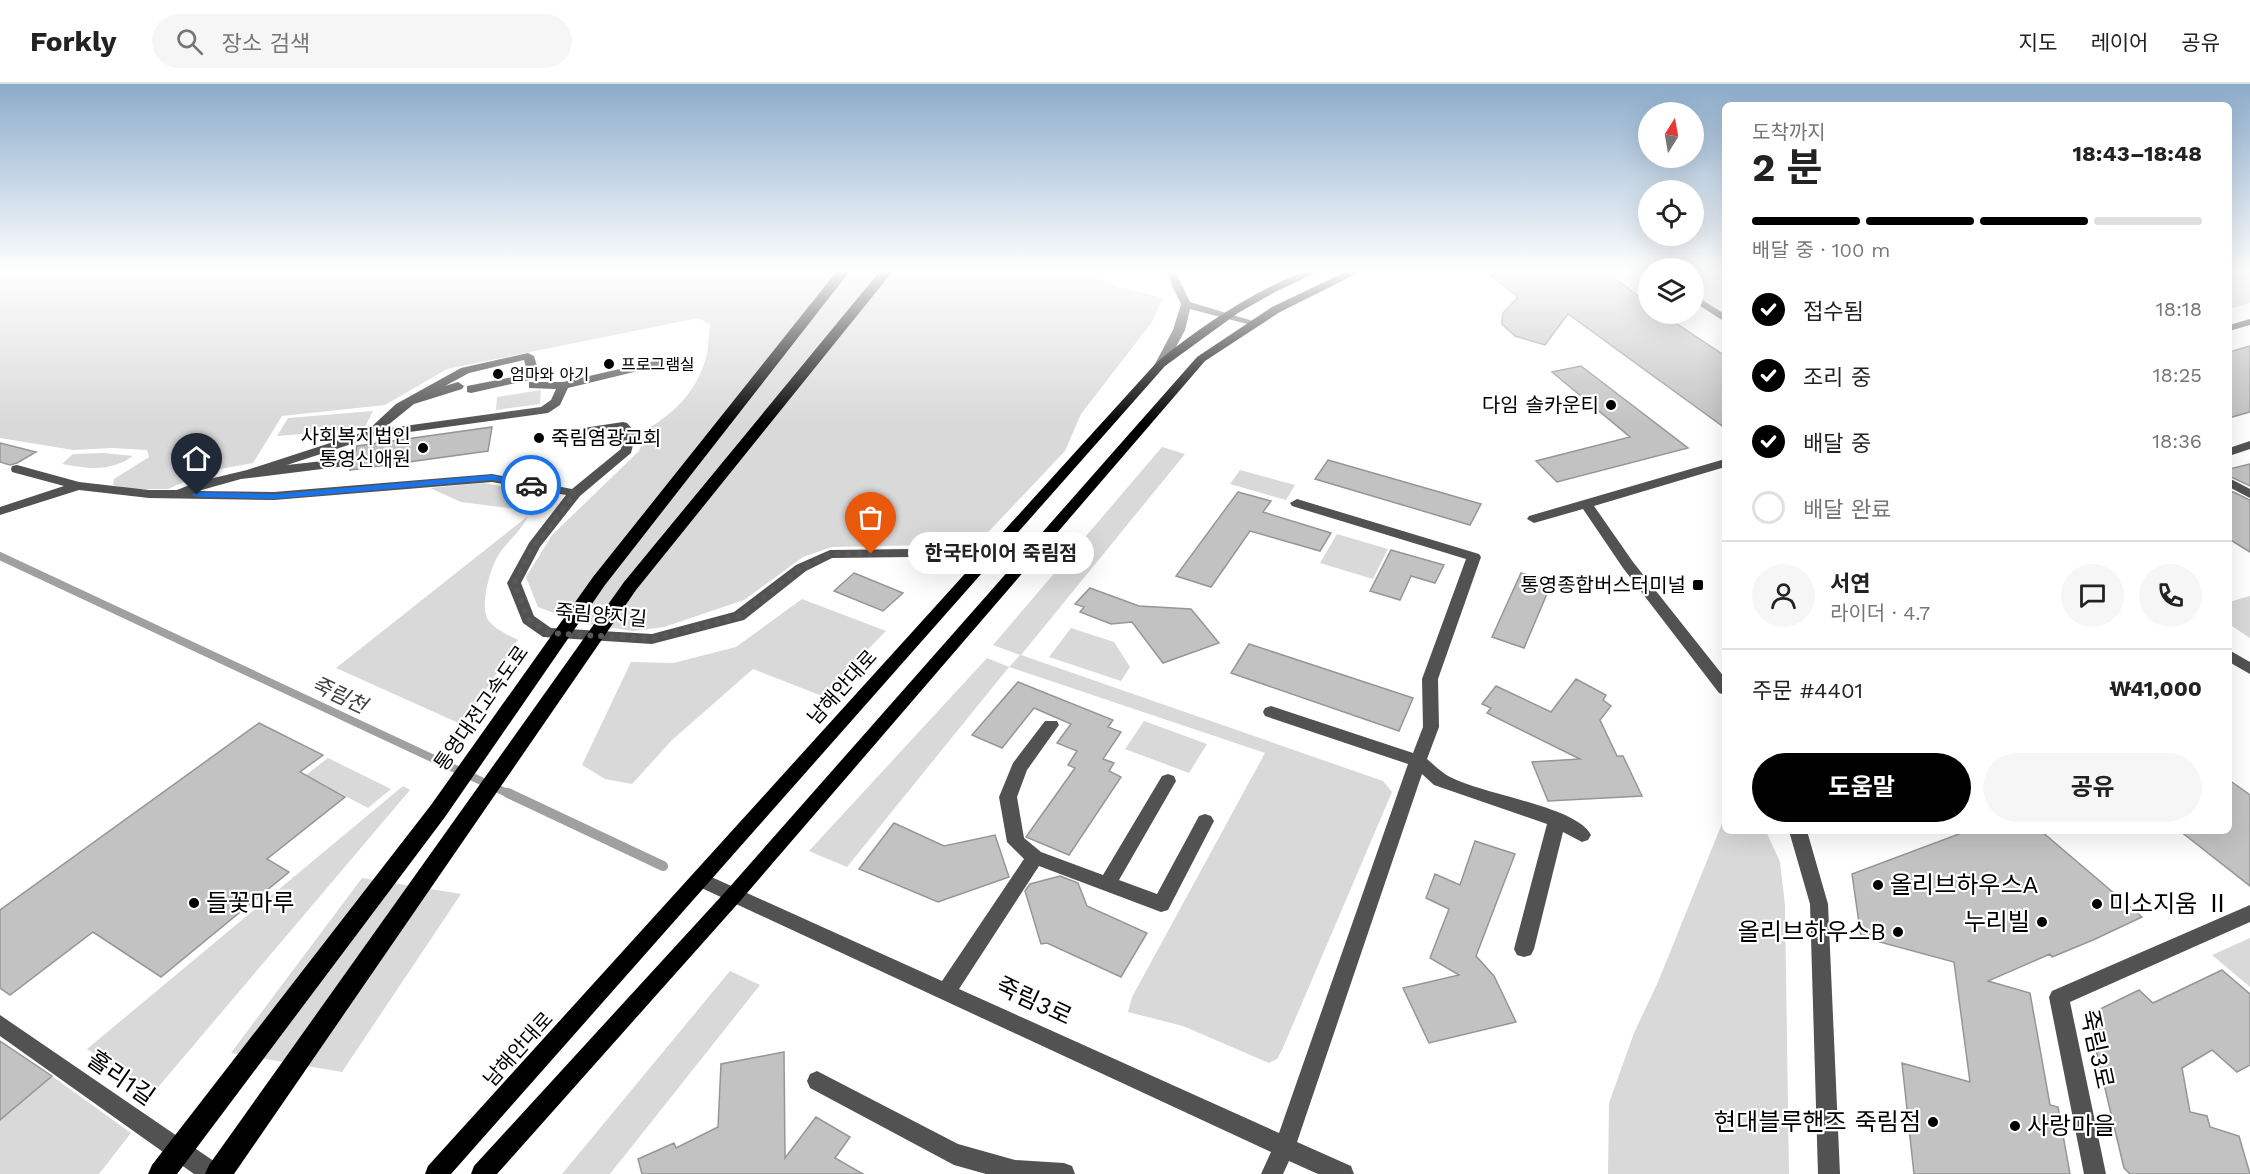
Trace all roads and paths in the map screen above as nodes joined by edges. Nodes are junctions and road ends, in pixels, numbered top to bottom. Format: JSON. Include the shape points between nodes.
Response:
{"nodes":[{"id":1,"x":804,"y":322,"type":"edge"},
{"id":2,"x":846,"y":322,"type":"edge"},
{"id":3,"x":1181,"y":322,"type":"edge"},
{"id":4,"x":1218,"y":322,"type":"edge"},
{"id":5,"x":1251,"y":322,"type":"edge"},
{"id":6,"x":2250,"y":322,"type":"edge"},
{"id":7,"x":2232,"y":327,"type":"edge"},
{"id":8,"x":663,"y":362,"type":"dead end"},
{"id":9,"x":1161,"y":364,"type":"junction"},
{"id":10,"x":533,"y":385,"type":"dead end"},
{"id":11,"x":458,"y":386,"type":"dead end"},
{"id":12,"x":563,"y":386,"type":"junction"},
{"id":13,"x":471,"y":389,"type":"dead end"},
{"id":14,"x":417,"y":396,"type":"junction"},
{"id":15,"x":581,"y":432,"type":"dead end"},
{"id":16,"x":371,"y":434,"type":"junction"},
{"id":17,"x":2250,"y":445,"type":"edge"},
{"id":18,"x":2232,"y":451,"type":"edge"},
{"id":19,"x":341,"y":463,"type":"dead end"},
{"id":20,"x":1722,"y":464,"type":"edge"},
{"id":21,"x":17,"y":469,"type":"dead end"},
{"id":22,"x":252,"y":472,"type":"junction"},
{"id":23,"x":2232,"y":484,"type":"edge"},
{"id":24,"x":78,"y":486,"type":"junction"},
{"id":25,"x":575,"y":493,"type":"junction"},
{"id":26,"x":177,"y":494,"type":"junction"},
{"id":27,"x":2250,"y":494,"type":"edge"},
{"id":28,"x":1297,"y":503,"type":"dead end"},
{"id":29,"x":1586,"y":504,"type":"junction"},
{"id":30,"x":0,"y":511,"type":"edge"},
{"id":31,"x":1534,"y":519,"type":"dead end"},
{"id":32,"x":983,"y":562,"type":"junction"},
{"id":33,"x":2232,"y":658,"type":"edge"},
{"id":34,"x":2250,"y":669,"type":"edge"},
{"id":35,"x":1722,"y":685,"type":"edge"},
{"id":36,"x":1271,"y":712,"type":"dead end"},
{"id":37,"x":1052,"y":725,"type":"dead end"},
{"id":38,"x":1418,"y":760,"type":"junction"},
{"id":39,"x":1168,"y":782,"type":"dead end"},
{"id":40,"x":1557,"y":820,"type":"junction"},
{"id":41,"x":1205,"y":821,"type":"dead end"},
{"id":42,"x":1799,"y":834,"type":"edge"},
{"id":43,"x":1582,"y":835,"type":"dead end"},
{"id":44,"x":1035,"y":857,"type":"junction"},
{"id":45,"x":701,"y":880,"type":"junction"},
{"id":46,"x":1107,"y":884,"type":"junction"},
{"id":47,"x":734,"y":895,"type":"junction"},
{"id":48,"x":2250,"y":913,"type":"edge"},
{"id":49,"x":1524,"y":949,"type":"dead end"},
{"id":50,"x":947,"y":991,"type":"junction"},
{"id":51,"x":0,"y":1024,"type":"edge"},
{"id":52,"x":818,"y":1082,"type":"dead end"},
{"id":53,"x":1285,"y":1146,"type":"junction"},
{"id":54,"x":161,"y":1174,"type":"edge"},
{"id":55,"x":213,"y":1174,"type":"edge"},
{"id":56,"x":218,"y":1174,"type":"edge"},
{"id":57,"x":436,"y":1174,"type":"edge"},
{"id":58,"x":482,"y":1174,"type":"edge"},
{"id":59,"x":1064,"y":1174,"type":"edge"},
{"id":60,"x":1272,"y":1174,"type":"edge"},
{"id":61,"x":1343,"y":1174,"type":"edge"},
{"id":62,"x":1829,"y":1174,"type":"edge"},
{"id":63,"x":2095,"y":1174,"type":"edge"}],
"edges":[{"from":1,"to":54,"type":"highway","name":"통영대전고속도로","via":[[599,581],[438,811]]},
{"from":2,"to":56,"type":"highway","via":[[630,586]]},
{"from":3,"to":9,"type":"street"},
{"from":4,"to":9,"type":"main road","name":"남해안대로"},
{"from":5,"to":47,"type":"main road","via":[[1201,359]]},
{"from":6,"to":7,"type":"street"},
{"from":8,"to":12,"type":"street"},
{"from":9,"to":32,"type":"main road","name":"남해안대로"},
{"from":10,"to":12,"type":"street"},
{"from":11,"to":14,"type":"street"},
{"from":12,"to":16,"type":"street","via":[[556,402],[544,410]]},
{"from":13,"to":14,"type":"street","via":[[534,376],[528,356],[465,370]]},
{"from":14,"to":16,"type":"street","via":[[390,412]]},
{"from":15,"to":25,"type":"street","via":[[623,426],[630,433],[627,450]]},
{"from":16,"to":22,"type":"street"},
{"from":17,"to":18,"type":"street"},
{"from":19,"to":22,"type":"street"},
{"from":20,"to":29,"type":"street"},
{"from":21,"to":24,"type":"street"},
{"from":22,"to":26,"type":"street","via":[[210,480]]},
{"from":23,"to":27,"type":"street"},
{"from":24,"to":26,"type":"street"},
{"from":24,"to":30,"type":"street"},
{"from":25,"to":26,"type":"street","via":[[492,478],[274,496]]},
{"from":25,"to":32,"type":"street","name":"죽림양지길","via":[[534,546],[514,583],[528,619],[548,633],[652,639],[739,616],[801,568],[830,554],[912,553]]},
{"from":28,"to":38,"type":"street","via":[[1474,556],[1430,679],[1431,727]]},
{"from":29,"to":31,"type":"street"},
{"from":29,"to":35,"type":"street","via":[[1628,565]]},
{"from":32,"to":45,"type":"main road","name":"남해안대로"},
{"from":33,"to":34,"type":"street"},
{"from":36,"to":38,"type":"street"},
{"from":37,"to":44,"type":"street","via":[[1019,768],[1008,797],[1016,842]]},
{"from":38,"to":40,"type":"street","via":[[1440,780]]},
{"from":38,"to":53,"type":"street"},
{"from":39,"to":46,"type":"street"},
{"from":40,"to":43,"type":"street"},
{"from":40,"to":49,"type":"street"},
{"from":41,"to":46,"type":"street","via":[[1161,904]]},
{"from":42,"to":62,"type":"street","via":[[1819,904]]},
{"from":44,"to":46,"type":"street"},
{"from":44,"to":50,"type":"street"},
{"from":45,"to":47,"type":"street","name":"죽림3로"},
{"from":45,"to":57,"type":"main road","name":"남해안대로"},
{"from":47,"to":50,"type":"street","name":"죽림3로"},
{"from":47,"to":58,"type":"main road"},
{"from":48,"to":63,"type":"street","name":"죽림3로","via":[[2059,997]]},
{"from":50,"to":53,"type":"street","name":"죽림3로"},
{"from":51,"to":55,"type":"street","name":"홀리1길"},
{"from":52,"to":59,"type":"street","via":[[954,1154],[1015,1171]]},
{"from":53,"to":60,"type":"street"},
{"from":53,"to":61,"type":"street","name":"죽림3로"}]}
